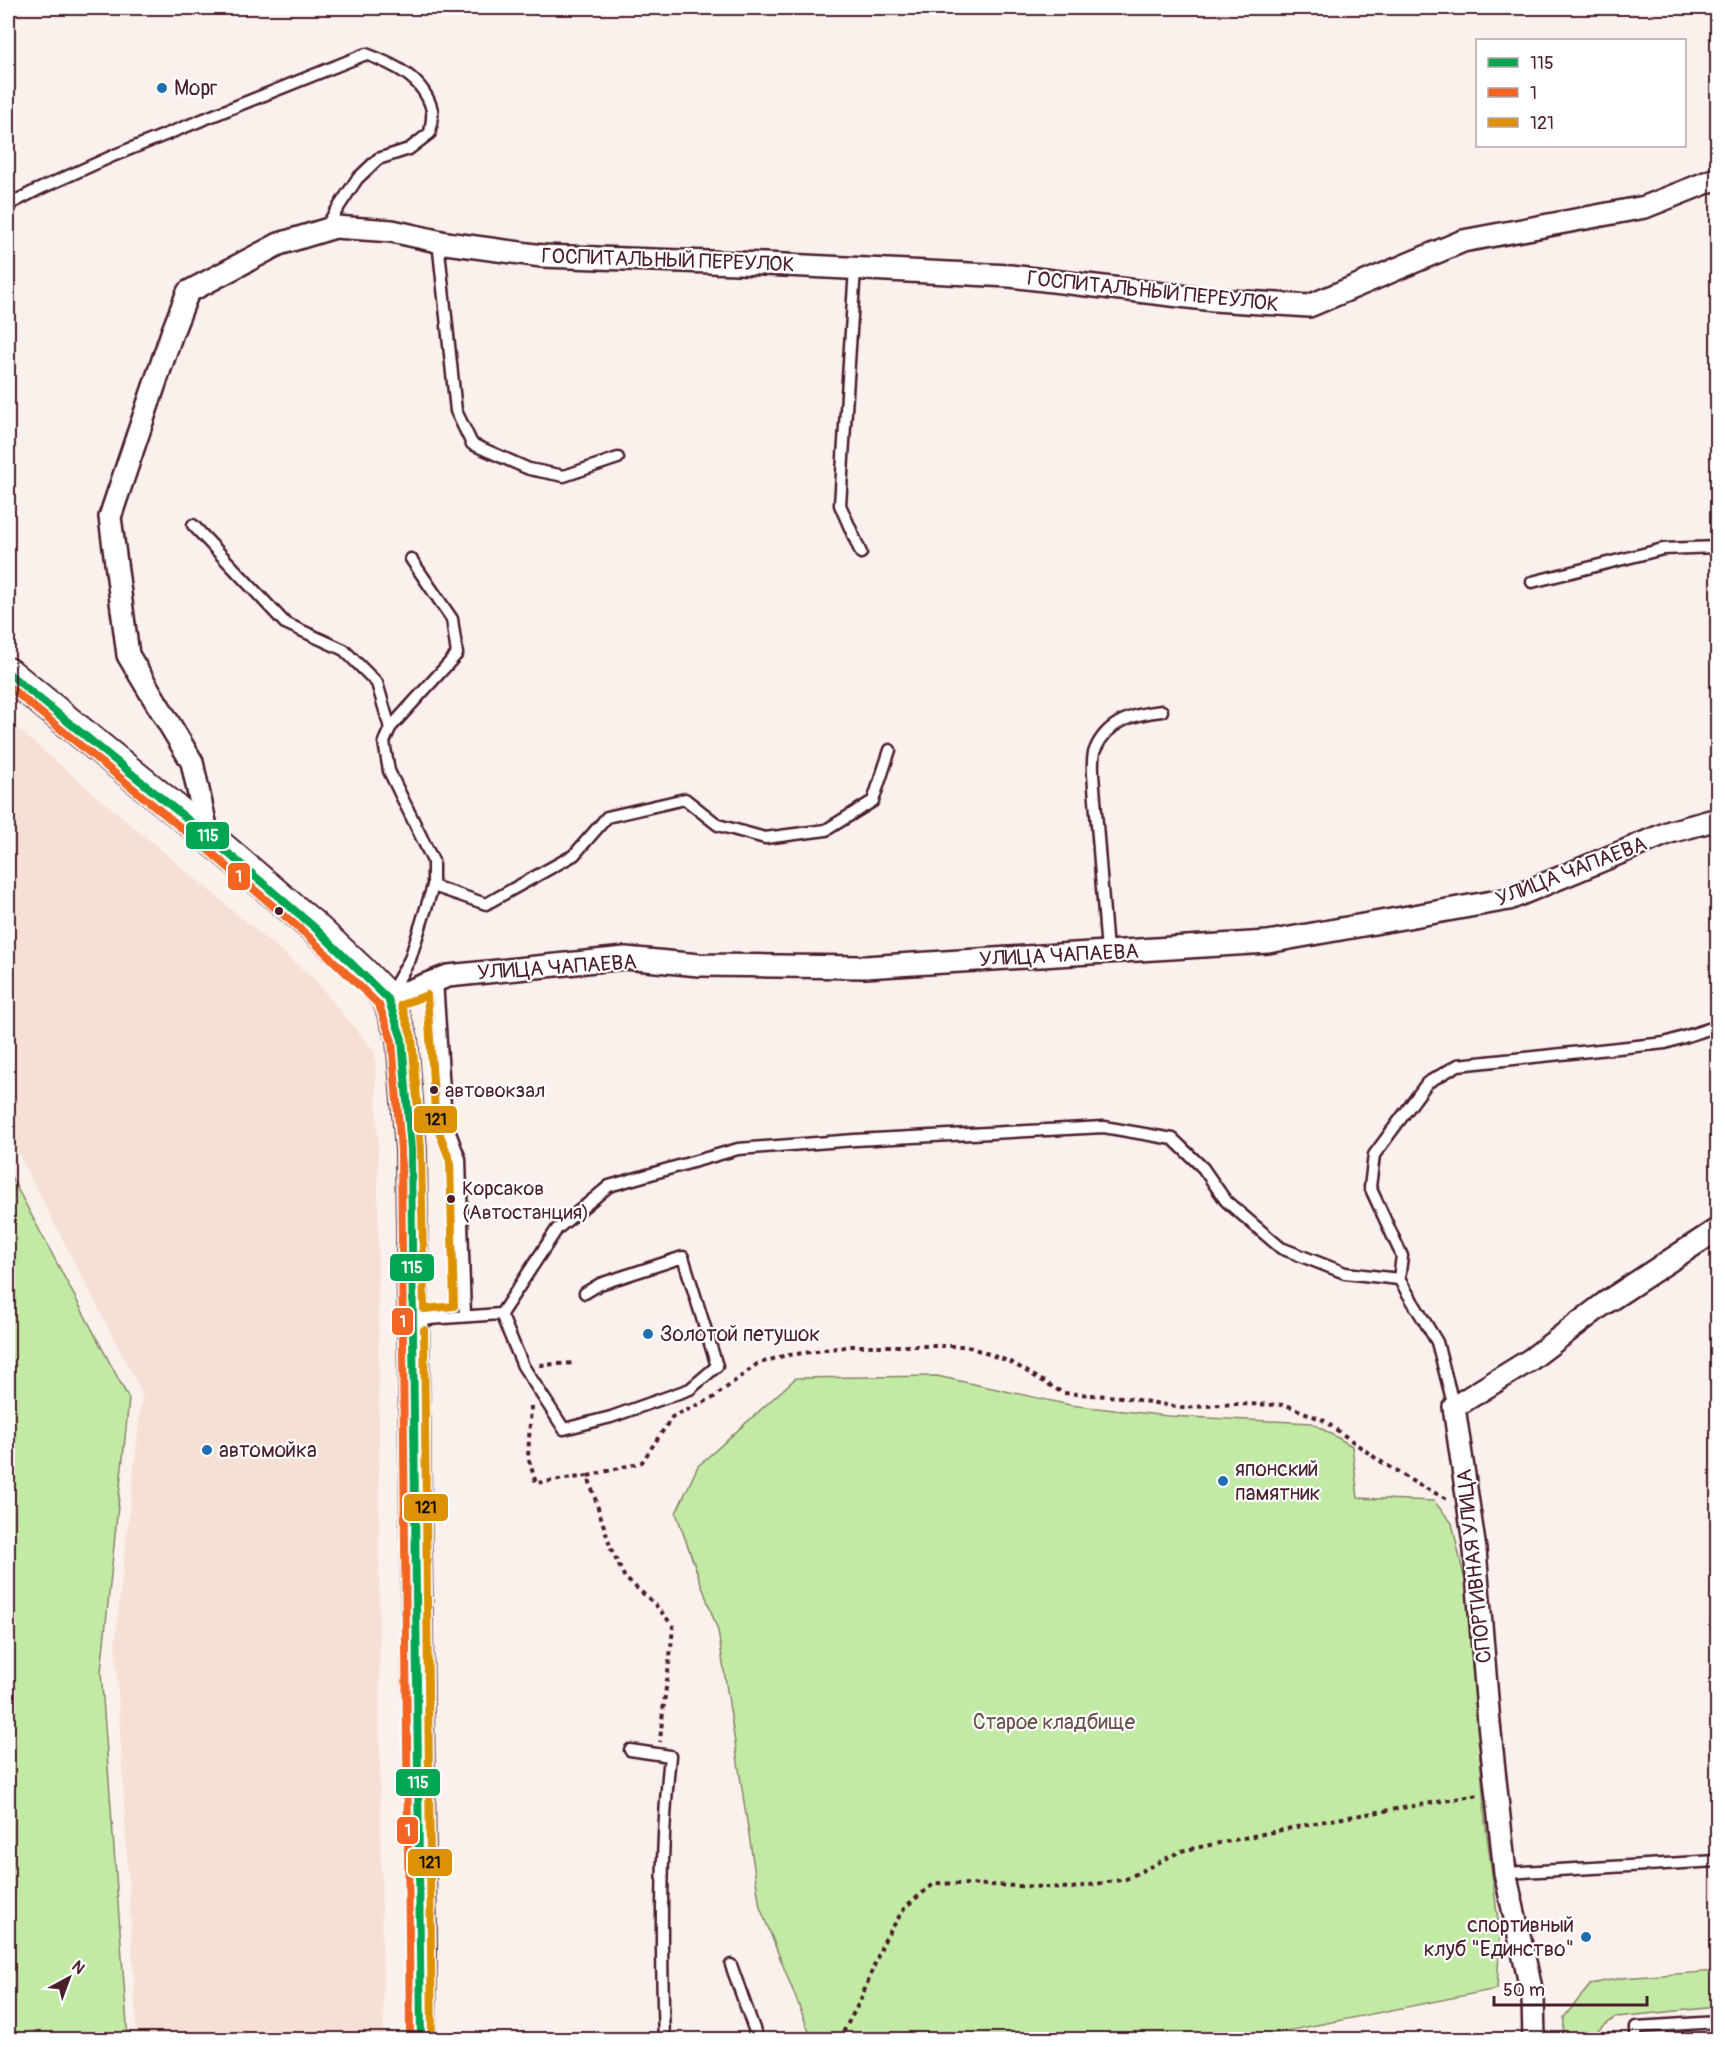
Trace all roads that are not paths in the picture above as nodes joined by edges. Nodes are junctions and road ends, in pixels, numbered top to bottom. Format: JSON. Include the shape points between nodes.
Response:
{"nodes":[{"id":1,"x":1718,"y":178,"type":"edge"},
{"id":2,"x":8,"y":205,"type":"edge"},
{"id":3,"x":323,"y":231,"type":"junction"},
{"id":4,"x":438,"y":241,"type":"junction"},
{"id":5,"x":855,"y":268,"type":"junction"},
{"id":6,"x":618,"y":458,"type":"dead end"},
{"id":7,"x":193,"y":525,"type":"dead end"},
{"id":8,"x":1718,"y":547,"type":"edge"},
{"id":9,"x":861,"y":553,"type":"dead end"},
{"id":10,"x":411,"y":559,"type":"dead end"},
{"id":11,"x":1532,"y":582,"type":"dead end"},
{"id":12,"x":8,"y":672,"type":"edge"},
{"id":13,"x":1162,"y":711,"type":"dead end"},
{"id":14,"x":390,"y":728,"type":"junction"},
{"id":15,"x":890,"y":750,"type":"dead end"},
{"id":16,"x":1718,"y":819,"type":"edge"},
{"id":17,"x":208,"y":836,"type":"junction"},
{"id":18,"x":433,"y":886,"type":"junction"},
{"id":19,"x":1107,"y":951,"type":"junction"},
{"id":20,"x":437,"y":980,"type":"junction"},
{"id":21,"x":388,"y":999,"type":"junction"},
{"id":22,"x":1718,"y":1026,"type":"edge"},
{"id":23,"x":1718,"y":1229,"type":"edge"},
{"id":24,"x":1399,"y":1279,"type":"junction"},
{"id":25,"x":585,"y":1293,"type":"dead end"},
{"id":26,"x":501,"y":1314,"type":"junction"},
{"id":27,"x":465,"y":1316,"type":"junction"},
{"id":28,"x":413,"y":1320,"type":"junction"},
{"id":29,"x":1454,"y":1407,"type":"junction"},
{"id":30,"x":630,"y":1750,"type":"dead end"},
{"id":31,"x":1718,"y":1861,"type":"edge"},
{"id":32,"x":1505,"y":1873,"type":"junction"},
{"id":33,"x":730,"y":1965,"type":"dead end"},
{"id":34,"x":1718,"y":2022,"type":"edge"},
{"id":35,"x":421,"y":2040,"type":"edge"},
{"id":36,"x":664,"y":2040,"type":"edge"},
{"id":37,"x":758,"y":2040,"type":"edge"},
{"id":38,"x":1534,"y":2040,"type":"edge"},
{"id":39,"x":1636,"y":2040,"type":"edge"}],
"edges":[{"from":1,"to":5,"type":"street","name":"ГОСПИТАЛЬНЫЙ ПЕРЕУЛОК","via":[[1645,207],[1463,241],[1309,306],[1214,300],[1010,276]]},
{"from":2,"to":3,"type":"lane","via":[[115,155],[366,54],[403,71],[422,88],[432,111],[430,133],[410,148],[378,159],[357,179]]},
{"from":3,"to":4,"type":"street","name":"ГОСПИТАЛЬНЫЙ ПЕРЕУЛОК","via":[[335,227],[392,231]]},
{"from":3,"to":17,"type":"street","name":"ГОСПИТАЛЬНЫЙ ПЕРЕУЛОК","via":[[279,244],[188,292],[110,518],[128,655],[192,762]]},
{"from":4,"to":5,"type":"street","name":"ГОСПИТАЛЬНЫЙ ПЕРЕУЛОК","via":[[542,256]]},
{"from":4,"to":6,"type":"lane","via":[[456,411],[472,444],[529,470],[564,476]]},
{"from":5,"to":9,"type":"lane","via":[[840,505]]},
{"from":7,"to":14,"type":"lane","via":[[285,623],[344,650],[377,683]]},
{"from":8,"to":11,"type":"lane","via":[[1663,549]]},
{"from":10,"to":14,"type":"lane","via":[[452,619],[458,654]]},
{"from":12,"to":17,"type":"main road"},
{"from":13,"to":19,"type":"lane","via":[[1136,714],[1111,727],[1094,751]]},
{"from":14,"to":18,"type":"lane","via":[[384,742],[388,771],[433,861]]},
{"from":15,"to":18,"type":"lane","via":[[873,801],[826,830],[765,838],[718,825],[685,799],[607,817],[574,855],[486,904]]},
{"from":16,"to":19,"type":"street","name":"УЛИЦА ЧАПАЕВА","via":[[1670,832],[1509,899],[1268,942]]},
{"from":17,"to":21,"type":"main road","via":[[314,927]]},
{"from":18,"to":21,"type":"lane","via":[[410,959]]},
{"from":19,"to":20,"type":"street","name":"УЛИЦА ЧАПАЕВА","via":[[865,967],[699,965],[625,958]]},
{"from":20,"to":21,"type":"street","name":"УЛИЦА ЧАПАЕВА"},
{"from":20,"to":27,"type":"lane","via":[[446,1122],[460,1159]]},
{"from":21,"to":28,"type":"main road","via":[[402,1039],[411,1150]]},
{"from":22,"to":24,"type":"lane","via":[[1665,1043],[1458,1065],[1427,1083],[1374,1155],[1370,1187],[1402,1256]]},
{"from":23,"to":29,"type":"street","via":[[1605,1303],[1530,1360]]},
{"from":24,"to":26,"type":"lane","via":[[1345,1273],[1281,1248],[1226,1201],[1203,1168],[1173,1139],[1104,1127],[738,1149],[609,1186],[557,1229]]},
{"from":24,"to":29,"type":"lane","via":[[1437,1342]]},
{"from":25,"to":26,"type":"lane","via":[[600,1284],[683,1257],[717,1366],[690,1389],[564,1429],[523,1366]]},
{"from":26,"to":27,"type":"lane"},
{"from":27,"to":28,"type":"lane"},
{"from":28,"to":35,"type":"main road"},
{"from":29,"to":32,"type":"street","name":"СПОРТИВНАЯ УЛИЦА","via":[[1475,1550]]},
{"from":30,"to":36,"type":"lane","via":[[670,1756],[664,1807]]},
{"from":31,"to":32,"type":"lane"},
{"from":32,"to":38,"type":"street","name":"СПОРТИВНАЯ УЛИЦА","via":[[1533,1997]]},
{"from":33,"to":37,"type":"lane"},
{"from":34,"to":39,"type":"lane","via":[[1636,2027]]}]}
